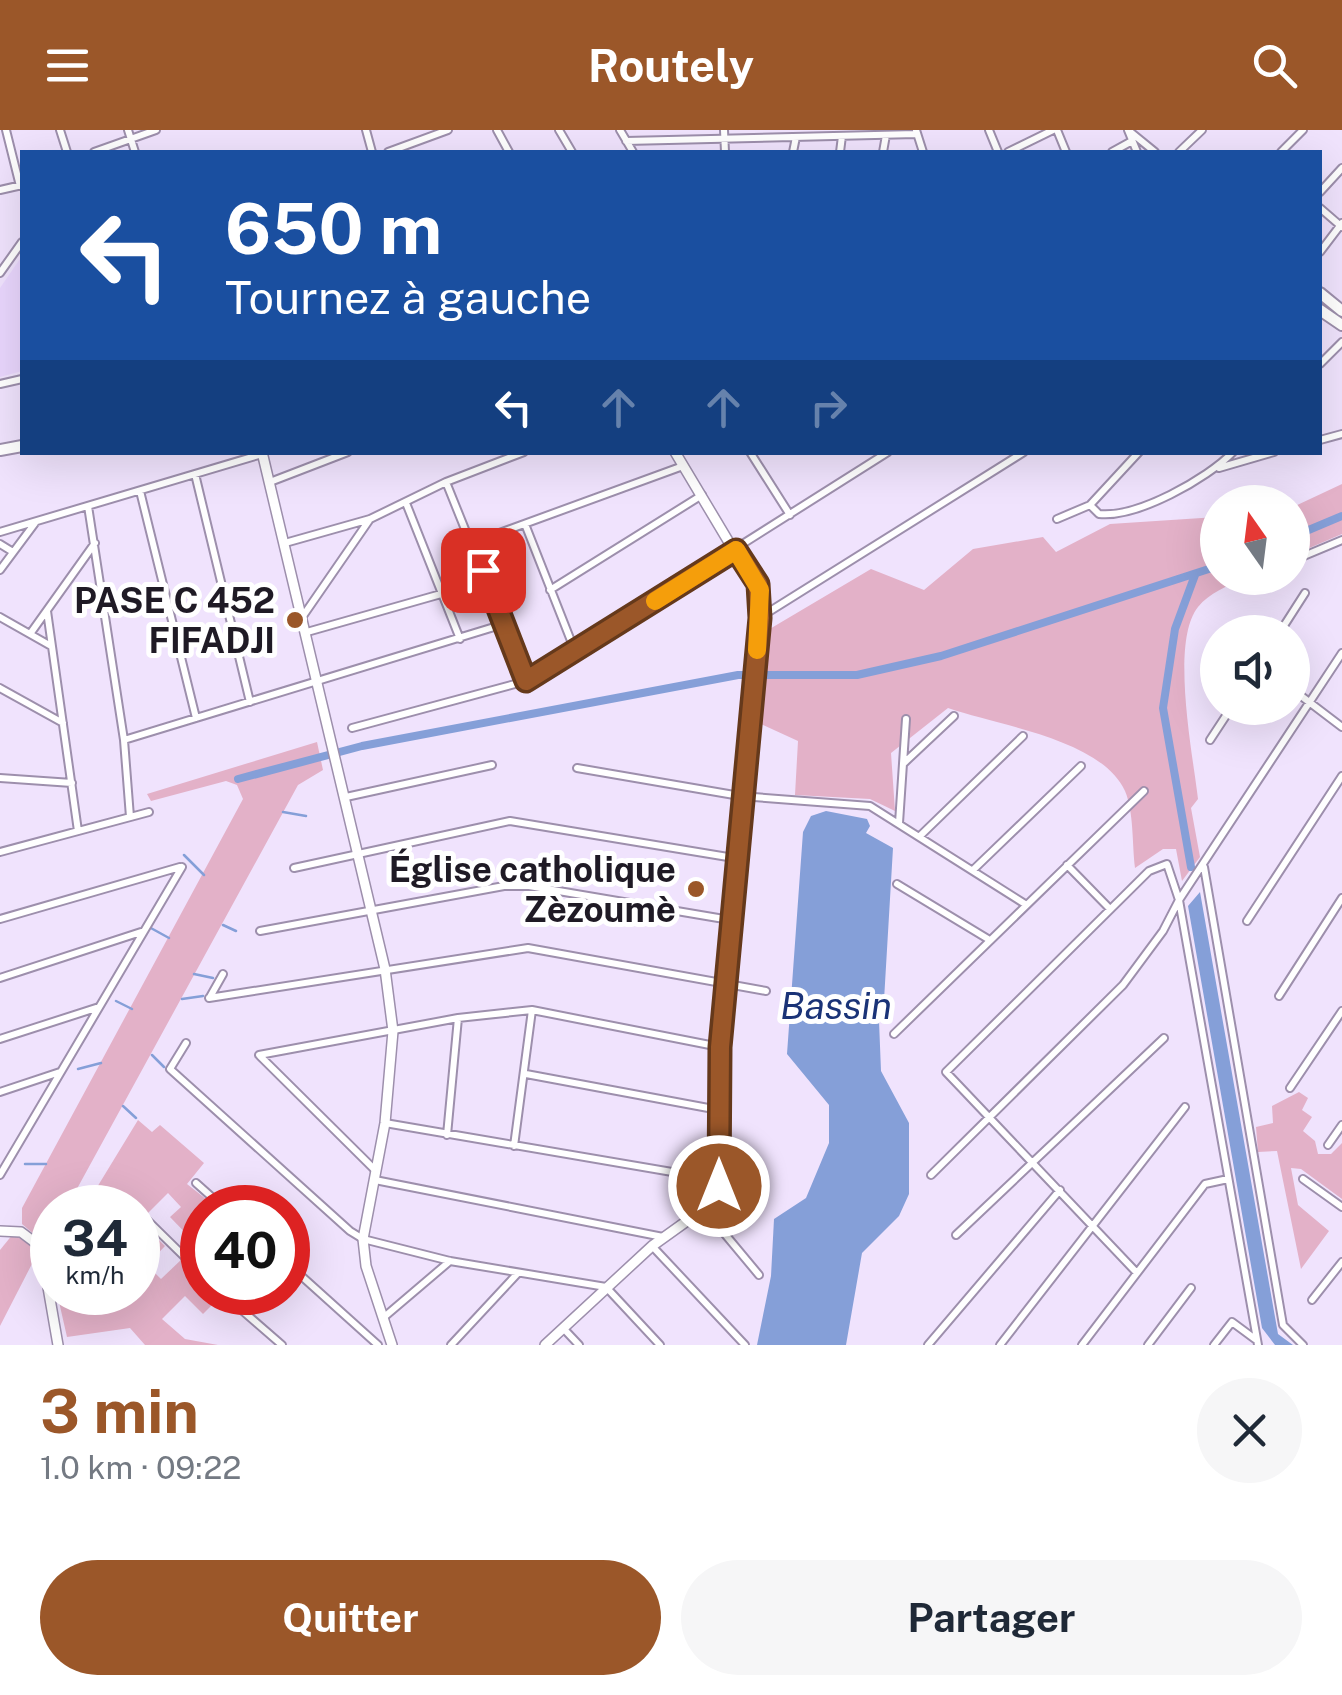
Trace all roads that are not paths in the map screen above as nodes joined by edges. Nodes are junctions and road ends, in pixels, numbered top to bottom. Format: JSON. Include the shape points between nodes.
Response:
{"nodes":[{"id":1,"x":6,"y":130,"type":"edge"},
{"id":2,"x":128,"y":130,"type":"edge"},
{"id":3,"x":156,"y":130,"type":"edge"},
{"id":4,"x":448,"y":130,"type":"edge"},
{"id":5,"x":620,"y":130,"type":"edge"},
{"id":6,"x":1055,"y":130,"type":"edge"},
{"id":7,"x":1128,"y":130,"type":"edge"},
{"id":8,"x":1202,"y":130,"type":"edge"},
{"id":9,"x":1288,"y":130,"type":"edge"},
{"id":10,"x":1303,"y":130,"type":"edge"},
{"id":11,"x":916,"y":132,"type":"edge"},
{"id":12,"x":724,"y":134,"type":"edge"},
{"id":13,"x":886,"y":135,"type":"junction"},
{"id":14,"x":842,"y":136,"type":"junction"},
{"id":15,"x":796,"y":137,"type":"junction"},
{"id":16,"x":1295,"y":138,"type":"junction"},
{"id":17,"x":131,"y":141,"type":"junction"},
{"id":18,"x":626,"y":141,"type":"junction"},
{"id":19,"x":1132,"y":141,"type":"junction"},
{"id":20,"x":101,"y":150,"type":"edge"},
{"id":21,"x":134,"y":150,"type":"edge"},
{"id":22,"x":393,"y":150,"type":"edge"},
{"id":23,"x":632,"y":150,"type":"edge"},
{"id":24,"x":793,"y":150,"type":"edge"},
{"id":25,"x":840,"y":150,"type":"edge"},
{"id":26,"x":884,"y":150,"type":"edge"},
{"id":27,"x":1012,"y":150,"type":"edge"},
{"id":28,"x":1116,"y":150,"type":"edge"},
{"id":29,"x":1136,"y":150,"type":"edge"},
{"id":30,"x":1153,"y":150,"type":"edge"},
{"id":31,"x":1181,"y":150,"type":"edge"},
{"id":32,"x":1283,"y":150,"type":"edge"},
{"id":33,"x":1342,"y":168,"type":"edge"},
{"id":34,"x":20,"y":181,"type":"edge"},
{"id":35,"x":1322,"y":190,"type":"edge"},
{"id":36,"x":1341,"y":225,"type":"edge"},
{"id":37,"x":20,"y":247,"type":"edge"},
{"id":38,"x":1322,"y":249,"type":"edge"},
{"id":39,"x":0,"y":273,"type":"edge"},
{"id":40,"x":1322,"y":295,"type":"edge"},
{"id":41,"x":1342,"y":312,"type":"edge"},
{"id":42,"x":1342,"y":342,"type":"edge"},
{"id":43,"x":1322,"y":362,"type":"edge"},
{"id":44,"x":256,"y":455,"type":"edge"},
{"id":45,"x":263,"y":455,"type":"edge"},
{"id":46,"x":340,"y":455,"type":"edge"},
{"id":47,"x":515,"y":455,"type":"edge"},
{"id":48,"x":677,"y":455,"type":"edge"},
{"id":49,"x":755,"y":455,"type":"edge"},
{"id":50,"x":883,"y":455,"type":"edge"},
{"id":51,"x":1019,"y":455,"type":"edge"},
{"id":52,"x":1136,"y":455,"type":"edge"},
{"id":53,"x":1230,"y":455,"type":"edge"},
{"id":54,"x":1264,"y":455,"type":"edge"},
{"id":55,"x":684,"y":466,"type":"junction"},
{"id":56,"x":1218,"y":468,"type":"junction"},
{"id":57,"x":195,"y":474,"type":"junction"},
{"id":58,"x":270,"y":482,"type":"junction"},
{"id":59,"x":446,"y":482,"type":"junction"},
{"id":60,"x":140,"y":490,"type":"junction"},
{"id":61,"x":702,"y":495,"type":"junction"},
{"id":62,"x":406,"y":502,"type":"junction"},
{"id":63,"x":1090,"y":504,"type":"junction"},
{"id":64,"x":88,"y":506,"type":"junction"},
{"id":65,"x":790,"y":515,"type":"junction"},
{"id":66,"x":1057,"y":518,"type":"dead end"},
{"id":67,"x":370,"y":519,"type":"junction"},
{"id":68,"x":36,"y":522,"type":"junction"},
{"id":69,"x":526,"y":524,"type":"junction"},
{"id":70,"x":0,"y":532,"type":"edge"},
{"id":71,"x":1342,"y":540,"type":"edge"},
{"id":72,"x":95,"y":543,"type":"junction"},
{"id":73,"x":285,"y":543,"type":"junction"},
{"id":74,"x":472,"y":543,"type":"junction"},
{"id":75,"x":0,"y":544,"type":"edge"},
{"id":76,"x":736,"y":550,"type":"junction"},
{"id":77,"x":13,"y":552,"type":"junction"},
{"id":78,"x":1310,"y":553,"type":"edge"},
{"id":79,"x":0,"y":570,"type":"edge"},
{"id":80,"x":550,"y":590,"type":"junction"},
{"id":81,"x":441,"y":594,"type":"junction"},
{"id":82,"x":47,"y":611,"type":"junction"},
{"id":83,"x":302,"y":616,"type":"junction"},
{"id":84,"x":0,"y":617,"type":"edge"},
{"id":85,"x":760,"y":618,"type":"junction"},
{"id":86,"x":504,"y":624,"type":"junction"},
{"id":87,"x":307,"y":632,"type":"junction"},
{"id":88,"x":30,"y":634,"type":"junction"},
{"id":89,"x":460,"y":639,"type":"junction"},
{"id":90,"x":52,"y":646,"type":"junction"},
{"id":91,"x":574,"y":651,"type":"junction"},
{"id":92,"x":1342,"y":652,"type":"edge"},
{"id":93,"x":318,"y":678,"type":"junction"},
{"id":94,"x":526,"y":681,"type":"junction"},
{"id":95,"x":0,"y":688,"type":"edge"},
{"id":96,"x":250,"y":702,"type":"junction"},
{"id":97,"x":1310,"y":702,"type":"joint"},
{"id":98,"x":954,"y":716,"type":"dead end"},
{"id":99,"x":196,"y":718,"type":"junction"},
{"id":100,"x":906,"y":719,"type":"dead end"},
{"id":101,"x":63,"y":723,"type":"junction"},
{"id":102,"x":1220,"y":725,"type":"edge"},
{"id":103,"x":1295,"y":725,"type":"edge"},
{"id":104,"x":1342,"y":727,"type":"edge"},
{"id":105,"x":352,"y":728,"type":"dead end"},
{"id":106,"x":1023,"y":736,"type":"dead end"},
{"id":107,"x":124,"y":740,"type":"junction"},
{"id":108,"x":1210,"y":740,"type":"dead end"},
{"id":109,"x":903,"y":764,"type":"junction"},
{"id":110,"x":492,"y":765,"type":"dead end"},
{"id":111,"x":1081,"y":766,"type":"dead end"},
{"id":112,"x":578,"y":768,"type":"dead end"},
{"id":113,"x":1342,"y":776,"type":"edge"},
{"id":114,"x":0,"y":778,"type":"edge"},
{"id":115,"x":72,"y":783,"type":"junction"},
{"id":116,"x":1144,"y":791,"type":"dead end"},
{"id":117,"x":346,"y":796,"type":"junction"},
{"id":118,"x":740,"y":796,"type":"junction"},
{"id":119,"x":149,"y":812,"type":"dead end"},
{"id":120,"x":130,"y":817,"type":"junction"},
{"id":121,"x":899,"y":824,"type":"junction"},
{"id":122,"x":78,"y":831,"type":"junction"},
{"id":123,"x":922,"y":835,"type":"junction"},
{"id":124,"x":0,"y":852,"type":"edge"},
{"id":125,"x":359,"y":852,"type":"junction"},
{"id":126,"x":734,"y":858,"type":"junction"},
{"id":127,"x":1067,"y":865,"type":"junction"},
{"id":128,"x":1204,"y":866,"type":"junction"},
{"id":129,"x":294,"y":868,"type":"dead end"},
{"id":130,"x":973,"y":870,"type":"junction"},
{"id":131,"x":896,"y":884,"type":"dead end"},
{"id":132,"x":1342,"y":898,"type":"edge"},
{"id":133,"x":1179,"y":900,"type":"junction"},
{"id":134,"x":1025,"y":904,"type":"junction"},
{"id":135,"x":372,"y":908,"type":"junction"},
{"id":136,"x":1110,"y":909,"type":"junction"},
{"id":137,"x":0,"y":919,"type":"edge"},
{"id":138,"x":730,"y":920,"type":"junction"},
{"id":139,"x":1247,"y":922,"type":"dead end"},
{"id":140,"x":260,"y":930,"type":"dead end"},
{"id":141,"x":144,"y":931,"type":"junction"},
{"id":142,"x":988,"y":939,"type":"junction"},
{"id":143,"x":385,"y":969,"type":"junction"},
{"id":144,"x":224,"y":974,"type":"dead end"},
{"id":145,"x":0,"y":978,"type":"edge"},
{"id":146,"x":725,"y":985,"type":"junction"},
{"id":147,"x":766,"y":991,"type":"dead end"},
{"id":148,"x":1279,"y":996,"type":"dead end"},
{"id":149,"x":100,"y":1007,"type":"junction"},
{"id":150,"x":532,"y":1010,"type":"junction"},
{"id":151,"x":1342,"y":1011,"type":"edge"},
{"id":152,"x":458,"y":1018,"type":"junction"},
{"id":153,"x":393,"y":1031,"type":"junction"},
{"id":154,"x":894,"y":1034,"type":"dead end"},
{"id":155,"x":0,"y":1038,"type":"edge"},
{"id":156,"x":1164,"y":1038,"type":"dead end"},
{"id":157,"x":186,"y":1043,"type":"dead end"},
{"id":158,"x":720,"y":1047,"type":"junction"},
{"id":159,"x":60,"y":1072,"type":"junction"},
{"id":160,"x":526,"y":1074,"type":"junction"},
{"id":161,"x":1290,"y":1088,"type":"dead end"},
{"id":162,"x":0,"y":1092,"type":"edge"},
{"id":163,"x":1185,"y":1106,"type":"dead end"},
{"id":164,"x":719,"y":1110,"type":"junction"},
{"id":165,"x":988,"y":1116,"type":"junction"},
{"id":166,"x":385,"y":1123,"type":"junction"},
{"id":167,"x":1342,"y":1125,"type":"edge"},
{"id":168,"x":446,"y":1136,"type":"junction"},
{"id":169,"x":514,"y":1146,"type":"junction"},
{"id":170,"x":1328,"y":1146,"type":"dead end"},
{"id":171,"x":1032,"y":1162,"type":"junction"},
{"id":172,"x":1,"y":1172,"type":"edge"},
{"id":173,"x":932,"y":1175,"type":"dead end"},
{"id":174,"x":375,"y":1176,"type":"junction"},
{"id":175,"x":720,"y":1178,"type":"junction"},
{"id":176,"x":1228,"y":1178,"type":"junction"},
{"id":177,"x":1303,"y":1179,"type":"dead end"},
{"id":178,"x":196,"y":1182,"type":"dead end"},
{"id":179,"x":199,"y":1185,"type":"edge"},
{"id":180,"x":1060,"y":1190,"type":"junction"},
{"id":181,"x":708,"y":1206,"type":"junction"},
{"id":182,"x":1342,"y":1207,"type":"edge"},
{"id":183,"x":1094,"y":1226,"type":"junction"},
{"id":184,"x":0,"y":1232,"type":"edge"},
{"id":185,"x":160,"y":1233,"type":"edge"},
{"id":186,"x":956,"y":1235,"type":"dead end"},
{"id":187,"x":662,"y":1237,"type":"junction"},
{"id":188,"x":364,"y":1240,"type":"junction"},
{"id":189,"x":652,"y":1246,"type":"junction"},
{"id":190,"x":180,"y":1252,"type":"edge"},
{"id":191,"x":450,"y":1261,"type":"junction"},
{"id":192,"x":1342,"y":1262,"type":"edge"},
{"id":193,"x":1137,"y":1273,"type":"junction"},
{"id":194,"x":518,"y":1274,"type":"junction"},
{"id":195,"x":759,"y":1275,"type":"dead end"},
{"id":196,"x":310,"y":1284,"type":"edge"},
{"id":197,"x":606,"y":1286,"type":"junction"},
{"id":198,"x":1191,"y":1288,"type":"dead end"},
{"id":199,"x":1312,"y":1300,"type":"dead end"},
{"id":200,"x":247,"y":1315,"type":"edge"},
{"id":201,"x":383,"y":1318,"type":"junction"},
{"id":202,"x":563,"y":1327,"type":"junction"},
{"id":203,"x":1257,"y":1342,"type":"edge"},
{"id":204,"x":58,"y":1345,"type":"edge"},
{"id":205,"x":282,"y":1345,"type":"edge"},
{"id":206,"x":378,"y":1345,"type":"edge"},
{"id":207,"x":392,"y":1345,"type":"edge"},
{"id":208,"x":451,"y":1345,"type":"edge"},
{"id":209,"x":545,"y":1345,"type":"edge"},
{"id":210,"x":580,"y":1345,"type":"edge"},
{"id":211,"x":660,"y":1345,"type":"edge"},
{"id":212,"x":745,"y":1345,"type":"edge"},
{"id":213,"x":928,"y":1345,"type":"edge"},
{"id":214,"x":1000,"y":1345,"type":"edge"},
{"id":215,"x":1082,"y":1345,"type":"edge"},
{"id":216,"x":1148,"y":1345,"type":"edge"},
{"id":217,"x":1214,"y":1345,"type":"edge"},
{"id":218,"x":1303,"y":1345,"type":"edge"}],
"edges":[{"from":1,"to":34,"type":"street"},
{"from":2,"to":17,"type":"street"},
{"from":3,"to":17,"type":"street"},
{"from":4,"to":22,"type":"street"},
{"from":5,"to":18,"type":"street"},
{"from":6,"to":27,"type":"street"},
{"from":7,"to":19,"type":"street"},
{"from":7,"to":30,"type":"street"},
{"from":8,"to":31,"type":"street"},
{"from":9,"to":16,"type":"street"},
{"from":10,"to":16,"type":"street"},
{"from":11,"to":13,"type":"street"},
{"from":12,"to":15,"type":"street"},
{"from":12,"to":18,"type":"street"},
{"from":13,"to":14,"type":"street"},
{"from":13,"to":26,"type":"street"},
{"from":14,"to":15,"type":"street"},
{"from":14,"to":25,"type":"street"},
{"from":15,"to":24,"type":"street"},
{"from":16,"to":32,"type":"street"},
{"from":17,"to":20,"type":"street"},
{"from":17,"to":21,"type":"street"},
{"from":18,"to":23,"type":"street"},
{"from":19,"to":28,"type":"street"},
{"from":19,"to":29,"type":"street"},
{"from":33,"to":35,"type":"street"},
{"from":36,"to":38,"type":"street"},
{"from":37,"to":39,"type":"street"},
{"from":40,"to":41,"type":"main road"},
{"from":42,"to":43,"type":"street"},
{"from":44,"to":57,"type":"street"},
{"from":45,"to":58,"type":"street"},
{"from":46,"to":58,"type":"street"},
{"from":47,"to":59,"type":"street"},
{"from":48,"to":55,"type":"street"},
{"from":49,"to":65,"type":"street"},
{"from":50,"to":65,"type":"street"},
{"from":51,"to":85,"type":"street"},
{"from":52,"to":63,"type":"street"},
{"from":53,"to":56,"type":"street"},
{"from":54,"to":56,"type":"street"},
{"from":55,"to":61,"type":"street"},
{"from":55,"to":69,"type":"street"},
{"from":56,"to":63,"type":"street","via":[[1132,510],[1099,514]]},
{"from":57,"to":60,"type":"street"},
{"from":57,"to":96,"type":"street"},
{"from":58,"to":73,"type":"street"},
{"from":59,"to":62,"type":"street"},
{"from":59,"to":74,"type":"street"},
{"from":60,"to":64,"type":"street"},
{"from":60,"to":99,"type":"street"},
{"from":61,"to":76,"type":"street"},
{"from":61,"to":80,"type":"street"},
{"from":62,"to":67,"type":"street"},
{"from":62,"to":81,"type":"street"},
{"from":63,"to":66,"type":"street"},
{"from":64,"to":68,"type":"street"},
{"from":64,"to":72,"type":"street"},
{"from":65,"to":76,"type":"street"},
{"from":67,"to":73,"type":"street"},
{"from":67,"to":83,"type":"street"},
{"from":68,"to":70,"type":"street"},
{"from":68,"to":77,"type":"street"},
{"from":69,"to":74,"type":"street"},
{"from":69,"to":80,"type":"street"},
{"from":71,"to":78,"type":"street"},
{"from":72,"to":82,"type":"street"},
{"from":72,"to":107,"type":"street"},
{"from":73,"to":83,"type":"street"},
{"from":74,"to":86,"type":"street"},
{"from":75,"to":77,"type":"street"},
{"from":76,"to":85,"type":"street","via":[[758,584]]},
{"from":76,"to":91,"type":"street"},
{"from":77,"to":79,"type":"street"},
{"from":80,"to":91,"type":"street"},
{"from":81,"to":87,"type":"street"},
{"from":81,"to":89,"type":"street"},
{"from":82,"to":88,"type":"street"},
{"from":82,"to":90,"type":"street"},
{"from":83,"to":87,"type":"street"},
{"from":84,"to":88,"type":"street"},
{"from":85,"to":118,"type":"street"},
{"from":86,"to":89,"type":"street"},
{"from":86,"to":94,"type":"street"},
{"from":87,"to":93,"type":"street"},
{"from":88,"to":90,"type":"street"},
{"from":89,"to":93,"type":"street"},
{"from":90,"to":101,"type":"street"},
{"from":91,"to":94,"type":"street"},
{"from":92,"to":97,"type":"street"},
{"from":93,"to":96,"type":"street"},
{"from":93,"to":117,"type":"street"},
{"from":94,"to":105,"type":"street"},
{"from":95,"to":101,"type":"street"},
{"from":96,"to":99,"type":"street"},
{"from":97,"to":104,"type":"street"},
{"from":98,"to":109,"type":"street"},
{"from":99,"to":107,"type":"street"},
{"from":100,"to":109,"type":"street"},
{"from":101,"to":115,"type":"street"},
{"from":102,"to":108,"type":"street"},
{"from":103,"to":128,"type":"street"},
{"from":106,"to":123,"type":"street"},
{"from":107,"to":120,"type":"street"},
{"from":109,"to":121,"type":"street"},
{"from":110,"to":117,"type":"street"},
{"from":111,"to":130,"type":"street"},
{"from":112,"to":118,"type":"street"},
{"from":113,"to":139,"type":"street"},
{"from":114,"to":115,"type":"street"},
{"from":115,"to":122,"type":"street"},
{"from":116,"to":127,"type":"street"},
{"from":117,"to":125,"type":"street"},
{"from":118,"to":121,"type":"street","via":[[870,806]]},
{"from":118,"to":126,"type":"street"},
{"from":119,"to":120,"type":"street"},
{"from":120,"to":122,"type":"street"},
{"from":121,"to":123,"type":"street"},
{"from":122,"to":124,"type":"street"},
{"from":123,"to":130,"type":"street"},
{"from":125,"to":126,"type":"street","via":[[510,821]]},
{"from":125,"to":129,"type":"street"},
{"from":125,"to":135,"type":"street"},
{"from":126,"to":138,"type":"street"},
{"from":127,"to":134,"type":"street"},
{"from":127,"to":136,"type":"street"},
{"from":128,"to":133,"type":"street"},
{"from":128,"to":218,"type":"street","via":[[1283,1325]]},
{"from":130,"to":134,"type":"street"},
{"from":131,"to":142,"type":"street"},
{"from":132,"to":148,"type":"street"},
{"from":133,"to":136,"type":"street","via":[[1171,868],[1162,864]]},
{"from":133,"to":165,"type":"street","via":[[1123,986]]},
{"from":133,"to":176,"type":"street"},
{"from":134,"to":142,"type":"street"},
{"from":135,"to":138,"type":"street","via":[[529,886]]},
{"from":135,"to":140,"type":"street"},
{"from":135,"to":143,"type":"street"},
{"from":136,"to":165,"type":"street","via":[[946,1072]]},
{"from":137,"to":141,"type":"street","via":[[182,867]]},
{"from":138,"to":146,"type":"street"},
{"from":141,"to":145,"type":"street"},
{"from":141,"to":149,"type":"street"},
{"from":142,"to":154,"type":"street"},
{"from":143,"to":144,"type":"street","via":[[209,998]]},
{"from":143,"to":146,"type":"street","via":[[528,948]]},
{"from":143,"to":153,"type":"street"},
{"from":146,"to":147,"type":"street"},
{"from":146,"to":158,"type":"street"},
{"from":149,"to":155,"type":"street"},
{"from":149,"to":159,"type":"street"},
{"from":150,"to":152,"type":"street"},
{"from":150,"to":158,"type":"street"},
{"from":150,"to":160,"type":"street"},
{"from":151,"to":161,"type":"street"},
{"from":152,"to":153,"type":"street"},
{"from":152,"to":168,"type":"street"},
{"from":153,"to":166,"type":"street"},
{"from":153,"to":174,"type":"street","via":[[259,1055]]},
{"from":156,"to":171,"type":"street"},
{"from":157,"to":188,"type":"street","via":[[170,1069]]},
{"from":158,"to":164,"type":"street"},
{"from":159,"to":162,"type":"street"},
{"from":159,"to":172,"type":"street"},
{"from":160,"to":164,"type":"street"},
{"from":160,"to":169,"type":"street"},
{"from":163,"to":183,"type":"street"},
{"from":164,"to":175,"type":"street"},
{"from":165,"to":171,"type":"street"},
{"from":165,"to":173,"type":"street"},
{"from":166,"to":168,"type":"street"},
{"from":166,"to":174,"type":"street"},
{"from":167,"to":170,"type":"street"},
{"from":168,"to":169,"type":"street"},
{"from":169,"to":175,"type":"street"},
{"from":171,"to":180,"type":"street"},
{"from":171,"to":186,"type":"street"},
{"from":174,"to":187,"type":"street"},
{"from":174,"to":188,"type":"street"},
{"from":175,"to":181,"type":"street"},
{"from":175,"to":181,"type":"street","via":[[746,1186]]},
{"from":176,"to":193,"type":"street","via":[[1205,1184]]},
{"from":176,"to":203,"type":"street"},
{"from":177,"to":182,"type":"street"},
{"from":178,"to":179,"type":"street"},
{"from":180,"to":183,"type":"street"},
{"from":180,"to":213,"type":"street"},
{"from":181,"to":187,"type":"street"},
{"from":181,"to":195,"type":"street"},
{"from":183,"to":193,"type":"street"},
{"from":183,"to":214,"type":"street"},
{"from":184,"to":204,"type":"street","via":[[21,1232],[41,1247]]},
{"from":185,"to":190,"type":"street"},
{"from":187,"to":189,"type":"street"},
{"from":188,"to":191,"type":"street"},
{"from":188,"to":201,"type":"street"},
{"from":189,"to":197,"type":"street"},
{"from":189,"to":212,"type":"street"},
{"from":191,"to":194,"type":"street"},
{"from":191,"to":201,"type":"street"},
{"from":192,"to":199,"type":"street"},
{"from":193,"to":215,"type":"street"},
{"from":194,"to":197,"type":"street"},
{"from":194,"to":208,"type":"street"},
{"from":196,"to":206,"type":"street"},
{"from":197,"to":202,"type":"street"},
{"from":197,"to":211,"type":"street"},
{"from":198,"to":216,"type":"street"},
{"from":200,"to":205,"type":"street"},
{"from":201,"to":207,"type":"street"},
{"from":202,"to":209,"type":"street"},
{"from":202,"to":210,"type":"street"},
{"from":203,"to":217,"type":"street","via":[[1232,1322]]}]}
